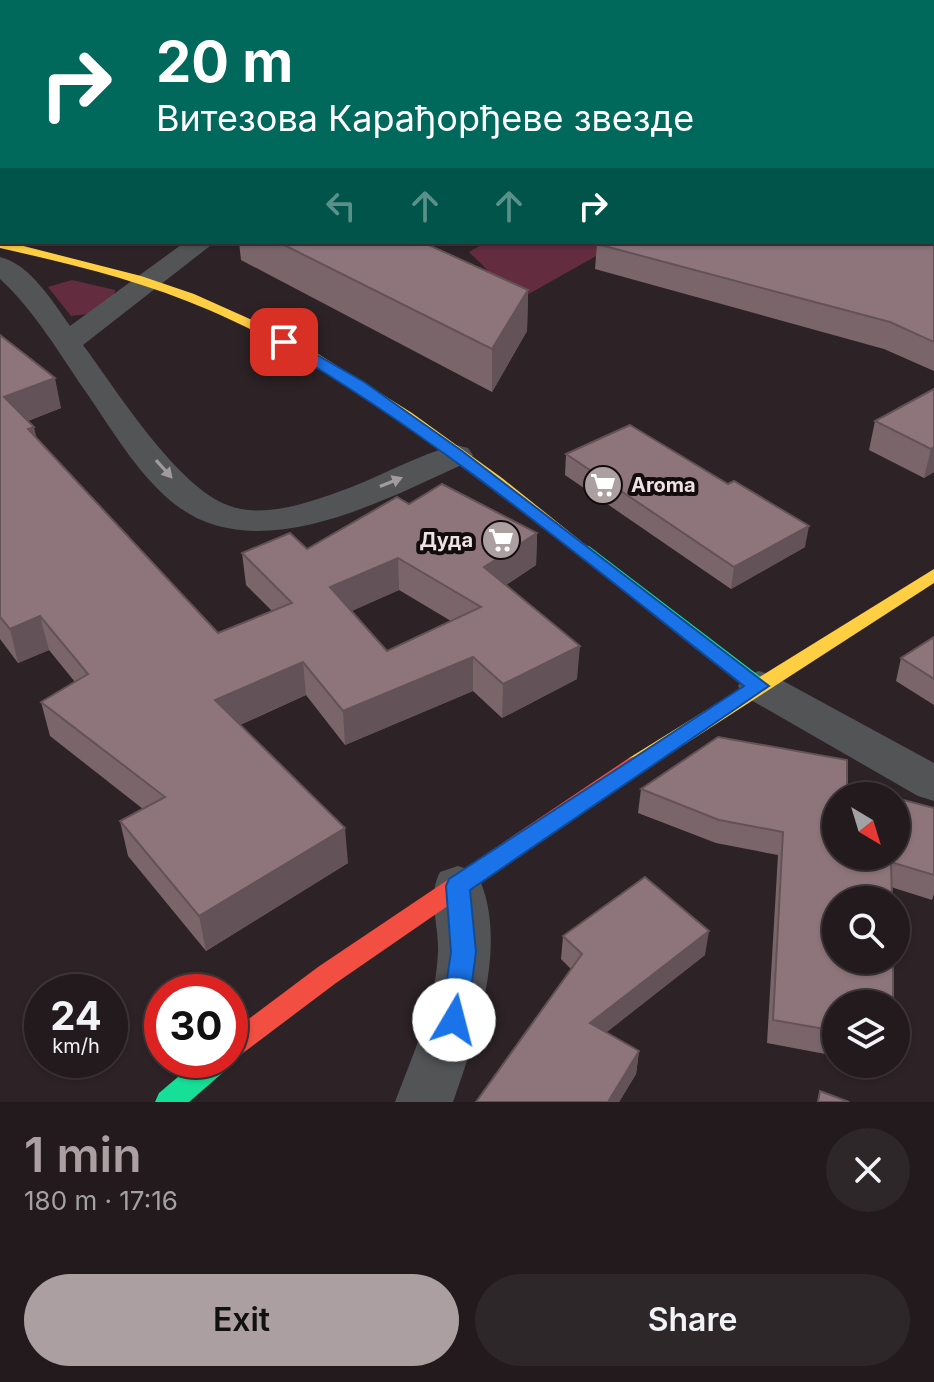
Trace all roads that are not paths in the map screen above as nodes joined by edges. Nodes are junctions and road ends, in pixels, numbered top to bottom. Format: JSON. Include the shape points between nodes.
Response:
{"nodes":[{"id":1,"x":0,"y":244,"type":"edge"},
{"id":2,"x":199,"y":244,"type":"edge"},
{"id":3,"x":0,"y":265,"type":"edge"},
{"id":4,"x":146,"y":282,"type":"junction"},
{"id":5,"x":66,"y":343,"type":"junction"},
{"id":6,"x":456,"y":455,"type":"junction"},
{"id":7,"x":934,"y":575,"type":"edge"},
{"id":8,"x":759,"y":686,"type":"junction"},
{"id":9,"x":934,"y":784,"type":"edge"},
{"id":10,"x":458,"y":886,"type":"junction"},
{"id":11,"x":248,"y":1034,"type":"edge"},
{"id":12,"x":196,"y":1078,"type":"edge"},
{"id":13,"x":169,"y":1102,"type":"edge"},
{"id":14,"x":424,"y":1102,"type":"edge"}],
"edges":[{"from":1,"to":4,"type":"street"},
{"from":2,"to":4,"type":"street"},
{"from":3,"to":5,"type":"street","via":[[30,293]]},
{"from":4,"to":5,"type":"street"},
{"from":4,"to":6,"type":"street","via":[[240,319],[306,353]]},
{"from":5,"to":6,"type":"street","one_way":true,"via":[[193,501],[219,515],[271,520],[326,509]]},
{"from":6,"to":8,"type":"street"},
{"from":7,"to":8,"type":"street"},
{"from":8,"to":9,"type":"street"},
{"from":8,"to":10,"type":"street"},
{"from":10,"to":11,"type":"street"},
{"from":10,"to":14,"type":"street","via":[[464,952],[454,1020]]},
{"from":12,"to":13,"type":"street"}]}
